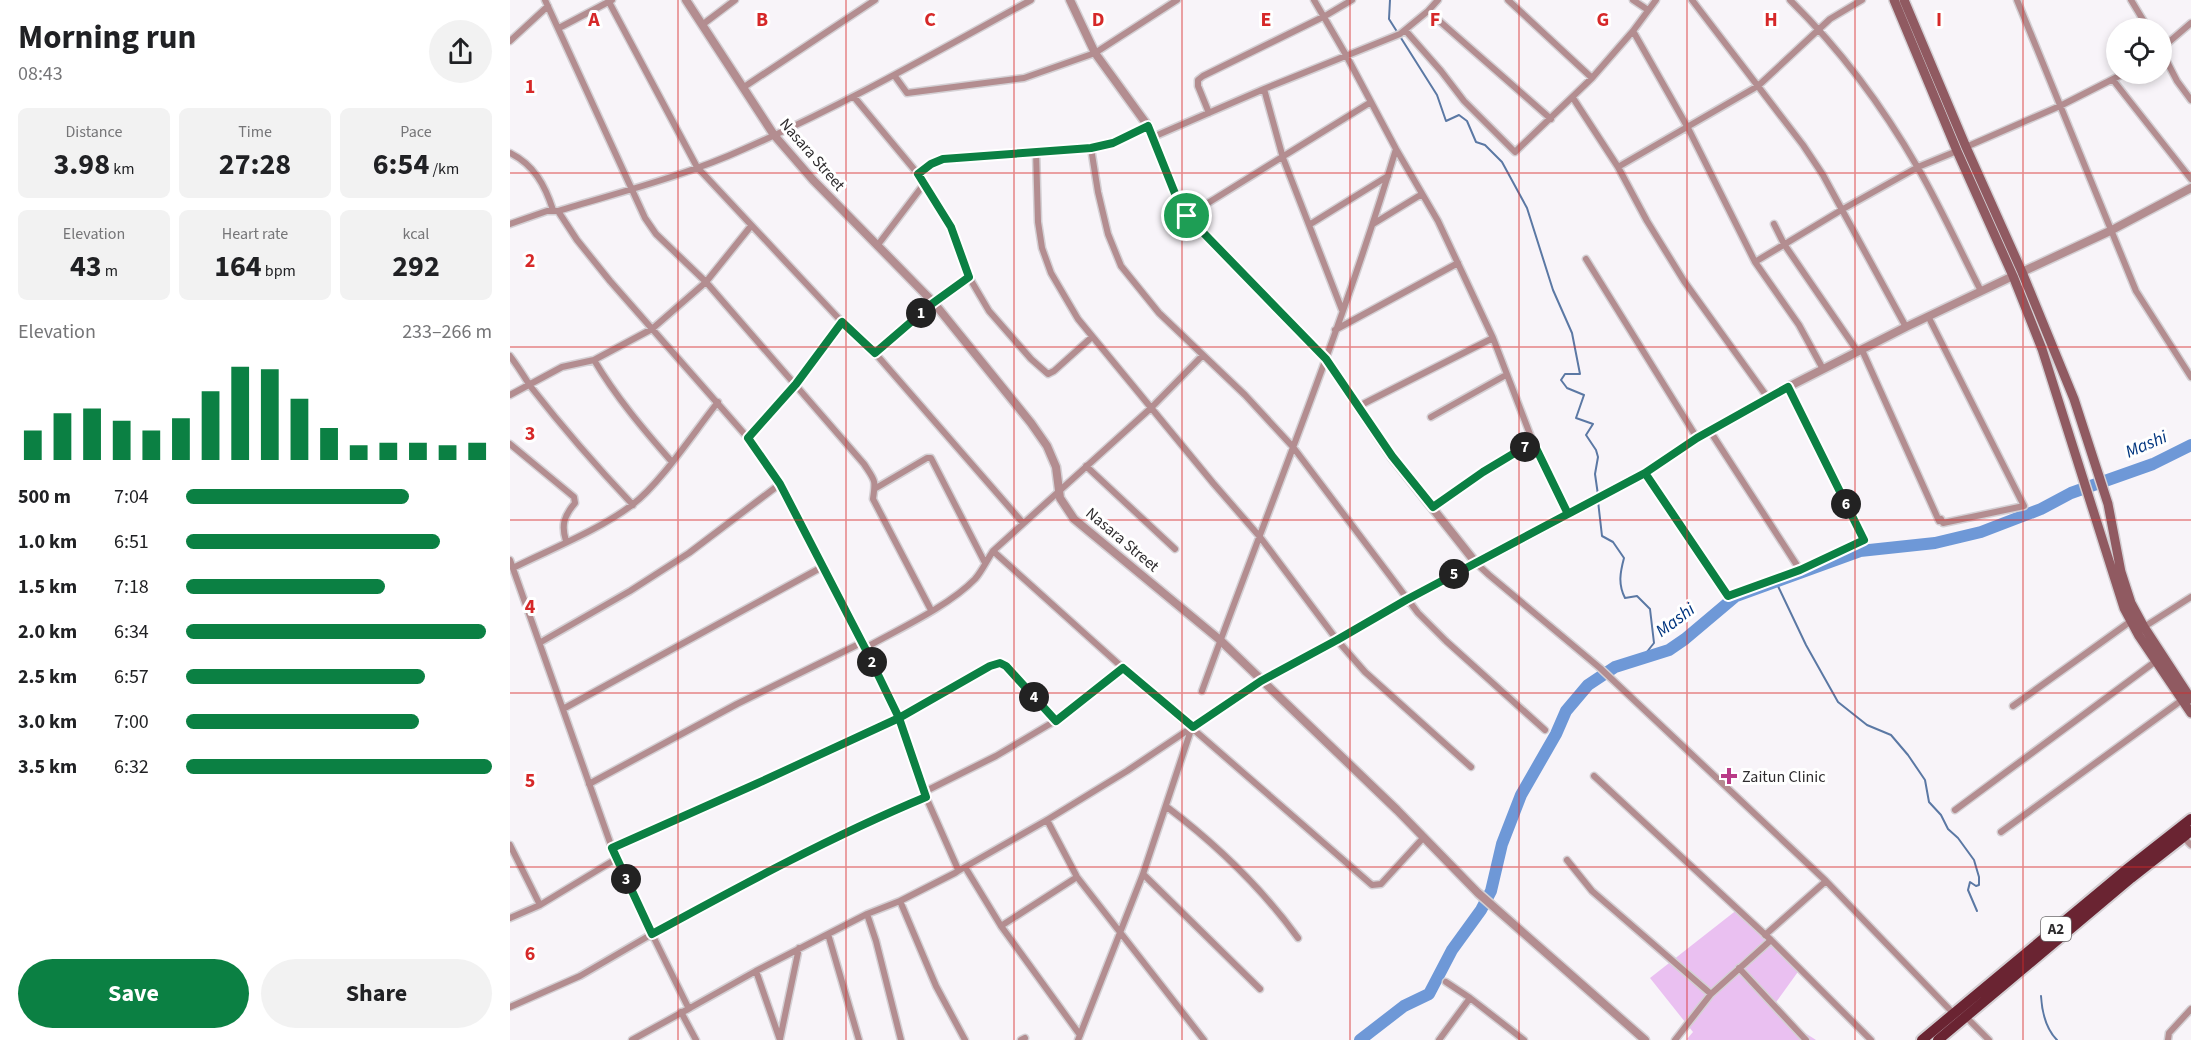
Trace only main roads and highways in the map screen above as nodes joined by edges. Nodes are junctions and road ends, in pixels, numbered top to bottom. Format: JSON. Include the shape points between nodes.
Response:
{"nodes":[{"id":1,"x":1894,"y":0,"type":"edge"},
{"id":2,"x":1904,"y":0,"type":"edge"},
{"id":3,"x":1962,"y":149,"type":"junction"},
{"id":4,"x":2018,"y":274,"type":"junction"},
{"id":5,"x":2188,"y":697,"type":"edge"},
{"id":6,"x":2191,"y":713,"type":"edge"},
{"id":7,"x":2191,"y":819,"type":"edge"},
{"id":8,"x":2187,"y":834,"type":"edge"},
{"id":9,"x":1922,"y":1040,"type":"edge"},
{"id":10,"x":1938,"y":1040,"type":"edge"}],
"edges":[{"from":1,"to":3,"type":"main road"},
{"from":2,"to":3,"type":"main road"},
{"from":3,"to":4,"type":"main road"},
{"from":4,"to":5,"type":"main road","via":[[2074,399],[2108,504],[2131,603]]},
{"from":4,"to":5,"type":"main road","via":[[2124,608],[2156,661]]},
{"from":5,"to":6,"type":"main road"},
{"from":7,"to":9,"type":"highway","number":"A2"},
{"from":8,"to":10,"type":"highway","number":"A2"}]}
